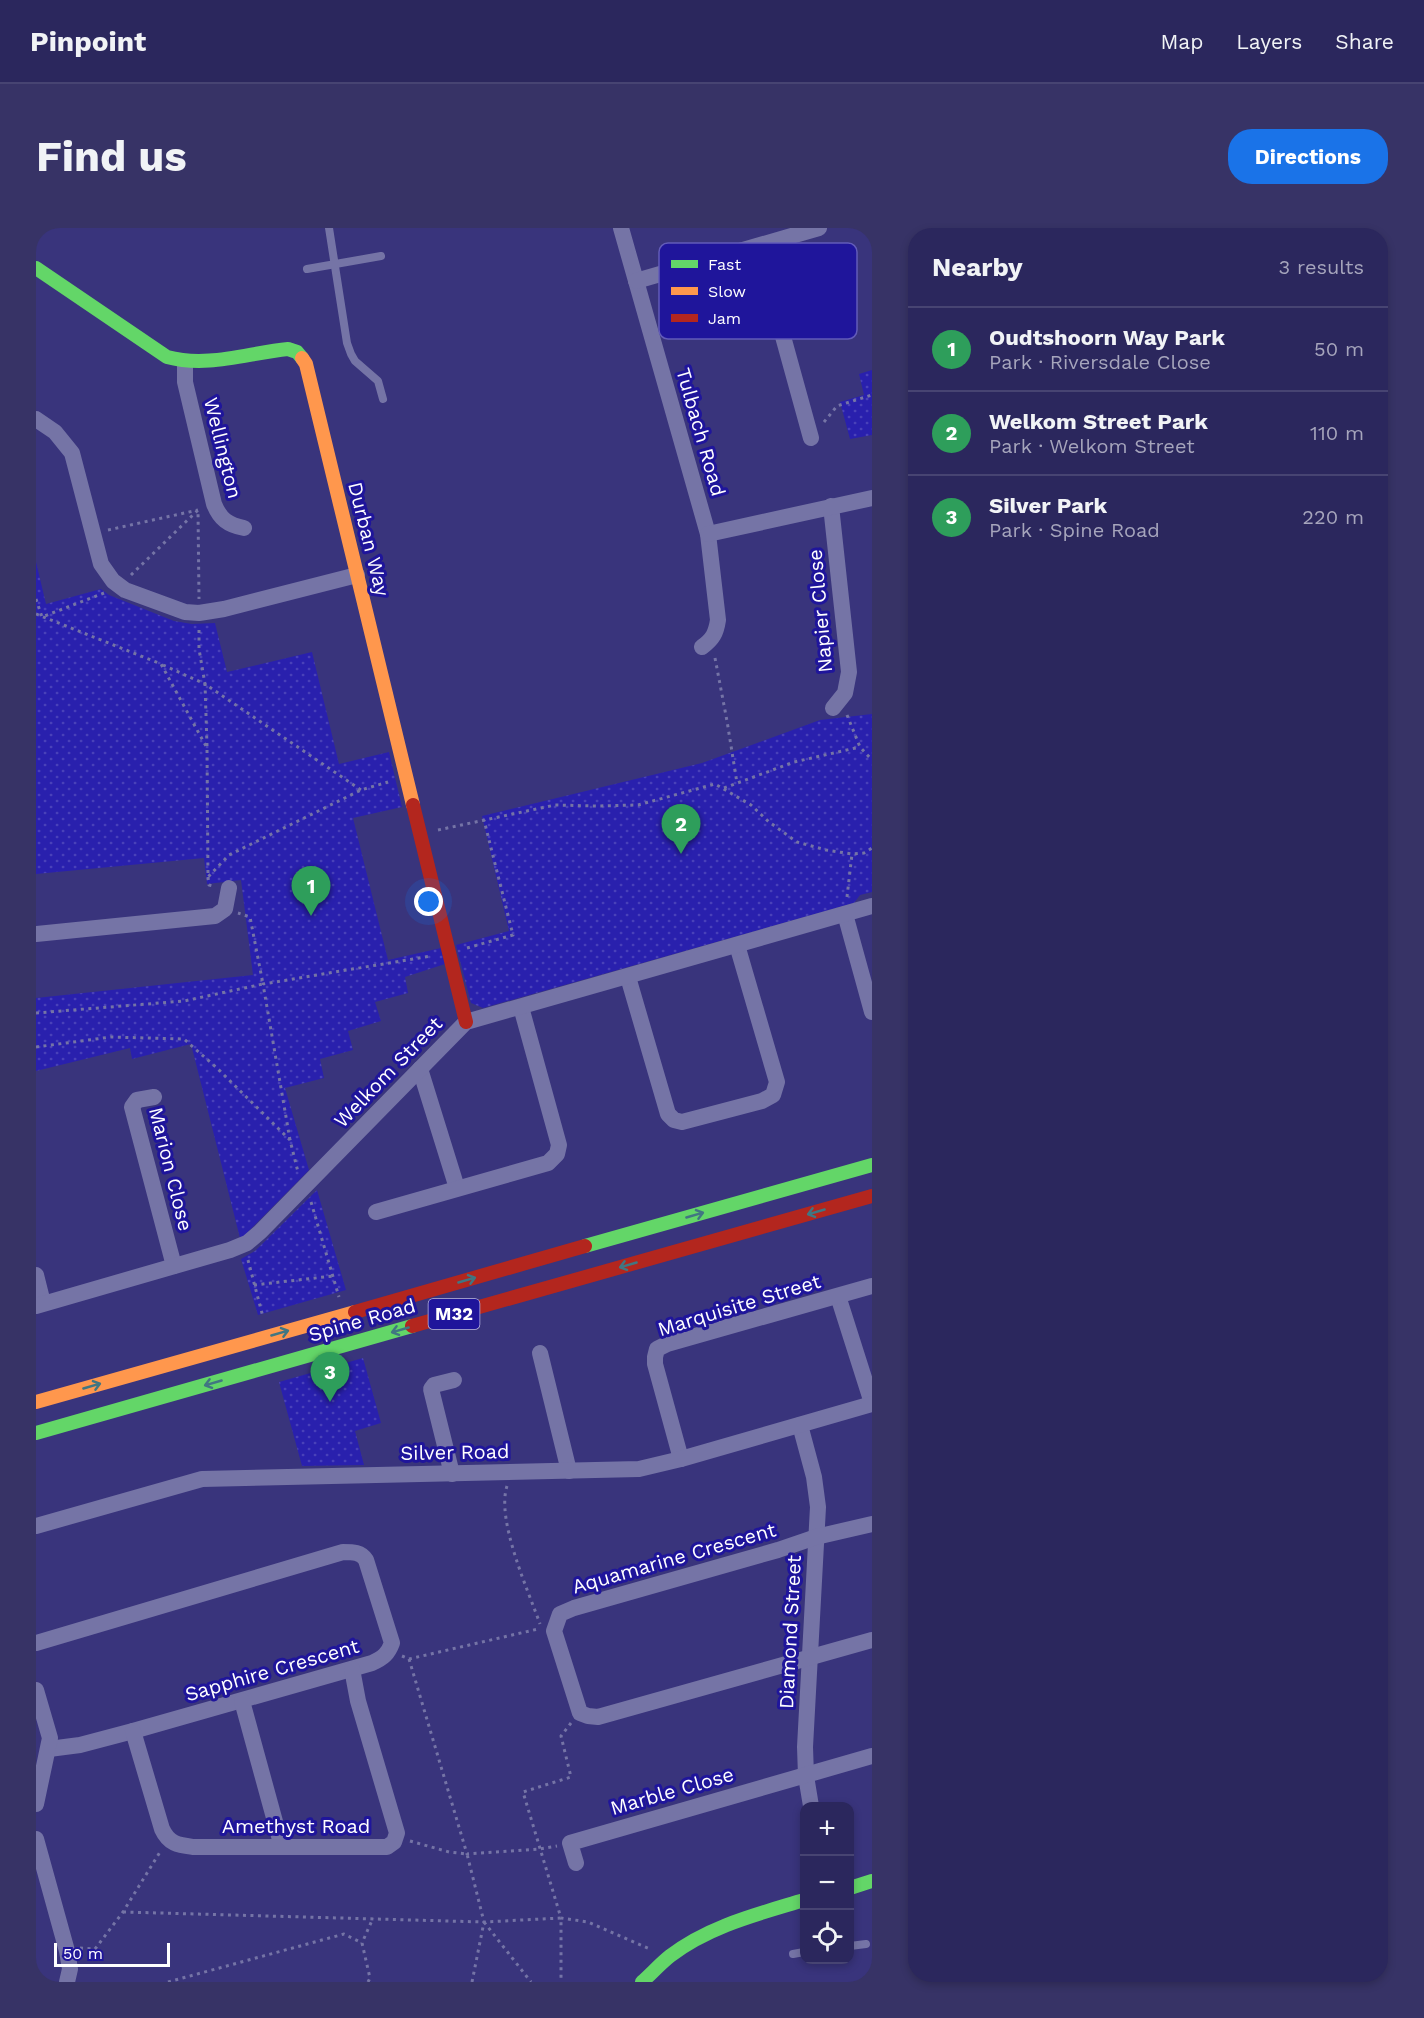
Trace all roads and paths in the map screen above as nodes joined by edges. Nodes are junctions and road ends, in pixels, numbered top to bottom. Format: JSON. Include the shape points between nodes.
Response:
{"nodes":[{"id":1,"x":329,"y":228,"type":"edge"},
{"id":2,"x":621,"y":228,"type":"edge"},
{"id":3,"x":819,"y":228,"type":"edge"},
{"id":4,"x":768,"y":243,"type":"edge"},
{"id":5,"x":381,"y":256,"type":"dead end"},
{"id":6,"x":335,"y":265,"type":"junction"},
{"id":7,"x":36,"y":268,"type":"edge"},
{"id":8,"x":307,"y":269,"type":"dead end"},
{"id":9,"x":659,"y":274,"type":"edge"},
{"id":10,"x":636,"y":281,"type":"junction"},
{"id":11,"x":784,"y":339,"type":"edge"},
{"id":12,"x":185,"y":362,"type":"junction"},
{"id":13,"x":872,"y":395,"type":"edge"},
{"id":14,"x":383,"y":399,"type":"dead end"},
{"id":15,"x":36,"y":419,"type":"edge"},
{"id":16,"x":811,"y":438,"type":"joint"},
{"id":17,"x":872,"y":498,"type":"edge"},
{"id":18,"x":831,"y":506,"type":"junction"},
{"id":19,"x":206,"y":507,"type":"junction"},
{"id":20,"x":244,"y":528,"type":"dead end"},
{"id":21,"x":94,"y":532,"type":"junction"},
{"id":22,"x":708,"y":534,"type":"junction"},
{"id":23,"x":357,"y":575,"type":"junction"},
{"id":24,"x":119,"y":587,"type":"junction"},
{"id":25,"x":36,"y":599,"type":"edge"},
{"id":26,"x":199,"y":613,"type":"junction"},
{"id":27,"x":36,"y":614,"type":"edge"},
{"id":28,"x":42,"y":616,"type":"junction"},
{"id":29,"x":707,"y":643,"type":"joint"},
{"id":30,"x":161,"y":664,"type":"junction"},
{"id":31,"x":205,"y":684,"type":"junction"},
{"id":32,"x":836,"y":704,"type":"joint"},
{"id":33,"x":860,"y":747,"type":"junction"},
{"id":34,"x":207,"y":748,"type":"junction"},
{"id":35,"x":872,"y":760,"type":"edge"},
{"id":36,"x":407,"y":778,"type":"junction"},
{"id":37,"x":737,"y":783,"type":"junction"},
{"id":38,"x":724,"y":788,"type":"junction"},
{"id":39,"x":361,"y":790,"type":"junction"},
{"id":40,"x":484,"y":820,"type":"junction"},
{"id":41,"x":422,"y":834,"type":"junction"},
{"id":42,"x":872,"y":848,"type":"edge"},
{"id":43,"x":852,"y":854,"type":"junction"},
{"id":44,"x":229,"y":888,"type":"dead end"},
{"id":45,"x":872,"y":906,"type":"edge"},
{"id":46,"x":225,"y":909,"type":"junction"},
{"id":47,"x":845,"y":914,"type":"junction"},
{"id":48,"x":36,"y":934,"type":"edge"},
{"id":49,"x":737,"y":945,"type":"junction"},
{"id":50,"x":451,"y":953,"type":"junction"},
{"id":51,"x":628,"y":977,"type":"junction"},
{"id":52,"x":263,"y":984,"type":"junction"},
{"id":53,"x":521,"y":1007,"type":"junction"},
{"id":54,"x":36,"y":1012,"type":"edge"},
{"id":55,"x":872,"y":1012,"type":"edge"},
{"id":56,"x":466,"y":1022,"type":"junction"},
{"id":57,"x":36,"y":1047,"type":"edge"},
{"id":58,"x":420,"y":1070,"type":"junction"},
{"id":59,"x":154,"y":1097,"type":"dead end"},
{"id":60,"x":290,"y":1140,"type":"junction"},
{"id":61,"x":872,"y":1164,"type":"edge"},
{"id":62,"x":306,"y":1185,"type":"junction"},
{"id":63,"x":457,"y":1188,"type":"junction"},
{"id":64,"x":872,"y":1196,"type":"edge"},
{"id":65,"x":376,"y":1212,"type":"dead end"},
{"id":66,"x":247,"y":1243,"type":"junction"},
{"id":67,"x":174,"y":1266,"type":"junction"},
{"id":68,"x":36,"y":1275,"type":"edge"},
{"id":69,"x":333,"y":1276,"type":"junction"},
{"id":70,"x":254,"y":1285,"type":"junction"},
{"id":71,"x":872,"y":1286,"type":"edge"},
{"id":72,"x":838,"y":1296,"type":"junction"},
{"id":73,"x":339,"y":1297,"type":"dead end"},
{"id":74,"x":40,"y":1305,"type":"edge"},
{"id":75,"x":264,"y":1318,"type":"dead end"},
{"id":76,"x":540,"y":1353,"type":"dead end"},
{"id":77,"x":454,"y":1380,"type":"dead end"},
{"id":78,"x":36,"y":1402,"type":"edge"},
{"id":79,"x":872,"y":1403,"type":"edge"},
{"id":80,"x":800,"y":1425,"type":"junction"},
{"id":81,"x":36,"y":1433,"type":"edge"},
{"id":82,"x":681,"y":1459,"type":"junction"},
{"id":83,"x":568,"y":1471,"type":"junction"},
{"id":84,"x":513,"y":1472,"type":"junction"},
{"id":85,"x":452,"y":1474,"type":"junction"},
{"id":86,"x":872,"y":1524,"type":"edge"},
{"id":87,"x":36,"y":1526,"type":"edge"},
{"id":88,"x":816,"y":1537,"type":"junction"},
{"id":89,"x":872,"y":1640,"type":"edge"},
{"id":90,"x":36,"y":1643,"type":"edge"},
{"id":91,"x":389,"y":1651,"type":"junction"},
{"id":92,"x":809,"y":1658,"type":"junction"},
{"id":93,"x":409,"y":1659,"type":"junction"},
{"id":94,"x":352,"y":1668,"type":"junction"},
{"id":95,"x":36,"y":1690,"type":"edge"},
{"id":96,"x":242,"y":1701,"type":"junction"},
{"id":97,"x":134,"y":1731,"type":"junction"},
{"id":98,"x":42,"y":1748,"type":"edge"},
{"id":99,"x":872,"y":1756,"type":"edge"},
{"id":100,"x":806,"y":1776,"type":"junction"},
{"id":101,"x":811,"y":1802,"type":"edge"},
{"id":102,"x":36,"y":1804,"type":"edge"},
{"id":103,"x":396,"y":1838,"type":"junction"},
{"id":104,"x":36,"y":1839,"type":"edge"},
{"id":105,"x":172,"y":1842,"type":"junction"},
{"id":106,"x":282,"y":1847,"type":"junction"},
{"id":107,"x":540,"y":1849,"type":"dead end"},
{"id":108,"x":467,"y":1854,"type":"junction"},
{"id":109,"x":576,"y":1863,"type":"dead end"},
{"id":110,"x":872,"y":1881,"type":"edge"},
{"id":111,"x":854,"y":1886,"type":"edge"},
{"id":112,"x":800,"y":1901,"type":"edge"},
{"id":113,"x":123,"y":1912,"type":"junction"},
{"id":114,"x":373,"y":1918,"type":"junction"},
{"id":115,"x":484,"y":1922,"type":"junction"},
{"id":116,"x":362,"y":1943,"type":"junction"},
{"id":117,"x":867,"y":1944,"type":"dead end"},
{"id":118,"x":854,"y":1945,"type":"edge"},
{"id":119,"x":78,"y":1948,"type":"dead end"},
{"id":120,"x":800,"y":1953,"type":"edge"},
{"id":121,"x":793,"y":1954,"type":"dead end"},
{"id":122,"x":370,"y":1981,"type":"edge"},
{"id":123,"x":67,"y":1982,"type":"edge"},
{"id":124,"x":168,"y":1982,"type":"edge"},
{"id":125,"x":472,"y":1982,"type":"edge"},
{"id":126,"x":531,"y":1982,"type":"edge"},
{"id":127,"x":561,"y":1982,"type":"edge"},
{"id":128,"x":642,"y":1982,"type":"edge"}],
"edges":[{"from":1,"to":6,"type":"lane"},
{"from":2,"to":10,"type":"street","name":"Tulbach Road"},
{"from":3,"to":4,"type":"street"},
{"from":5,"to":6,"type":"lane"},
{"from":6,"to":8,"type":"lane"},
{"from":6,"to":14,"type":"lane","via":[[347,343],[355,361],[378,381]]},
{"from":7,"to":12,"type":"main road","name":"Durban Way","via":[[166,357]]},
{"from":9,"to":10,"type":"street"},
{"from":10,"to":22,"type":"street","name":"Tulbach Road"},
{"from":11,"to":16,"type":"street"},
{"from":12,"to":19,"type":"street","name":"Wellington"},
{"from":12,"to":23,"type":"main road","name":"Durban Way","via":[[288,349],[300,354],[309,375]]},
{"from":13,"to":16,"type":"path","via":[[837,406]]},
{"from":15,"to":21,"type":"street","via":[[55,432],[72,453]]},
{"from":17,"to":18,"type":"street"},
{"from":18,"to":22,"type":"street"},
{"from":18,"to":32,"type":"street","name":"Napier Close","via":[[849,672],[844,693]]},
{"from":19,"to":20,"type":"street","name":"Wellington","via":[[226,522]]},
{"from":19,"to":21,"type":"path"},
{"from":19,"to":24,"type":"path"},
{"from":19,"to":26,"type":"path"},
{"from":21,"to":24,"type":"street","via":[[101,564]]},
{"from":22,"to":29,"type":"street","name":"Tulbach Road","via":[[718,620],[716,632]]},
{"from":23,"to":26,"type":"street"},
{"from":23,"to":36,"type":"main road","name":"Durban Way"},
{"from":24,"to":26,"type":"street","via":[[185,612]]},
{"from":24,"to":28,"type":"path"},
{"from":25,"to":28,"type":"path"},
{"from":26,"to":31,"type":"path","via":[[199,649]]},
{"from":27,"to":28,"type":"path"},
{"from":28,"to":30,"type":"path"},
{"from":29,"to":37,"type":"path"},
{"from":30,"to":31,"type":"path"},
{"from":30,"to":34,"type":"path"},
{"from":31,"to":34,"type":"path"},
{"from":31,"to":39,"type":"path"},
{"from":32,"to":33,"type":"path"},
{"from":33,"to":35,"type":"path"},
{"from":33,"to":37,"type":"path","via":[[794,762]]},
{"from":34,"to":39,"type":"path","via":[[208,877],[229,855]]},
{"from":36,"to":39,"type":"path"},
{"from":36,"to":41,"type":"main road","name":"Durban Way"},
{"from":37,"to":38,"type":"path"},
{"from":38,"to":40,"type":"path","via":[[715,784],[638,805],[555,805]]},
{"from":38,"to":43,"type":"path","via":[[797,842]]},
{"from":40,"to":41,"type":"path"},
{"from":40,"to":50,"type":"path","via":[[513,935]]},
{"from":41,"to":50,"type":"main road","name":"Durban Way"},
{"from":42,"to":43,"type":"path"},
{"from":43,"to":47,"type":"path"},
{"from":44,"to":46,"type":"street"},
{"from":45,"to":47,"type":"street","name":"Welkom Street"},
{"from":46,"to":48,"type":"street","via":[[208,918]]},
{"from":46,"to":52,"type":"path","via":[[250,917]]},
{"from":47,"to":49,"type":"street","name":"Welkom Street"},
{"from":47,"to":55,"type":"street"},
{"from":49,"to":51,"type":"street","name":"Welkom Street"},
{"from":49,"to":51,"type":"street","via":[[777,1082],[773,1095],[762,1101],[682,1122],[671,1117]]},
{"from":50,"to":52,"type":"path"},
{"from":50,"to":56,"type":"main road","name":"Durban Way"},
{"from":51,"to":53,"type":"street","name":"Welkom Street"},
{"from":52,"to":54,"type":"path","via":[[184,1001]]},
{"from":52,"to":60,"type":"path"},
{"from":53,"to":56,"type":"street","name":"Welkom Street"},
{"from":53,"to":63,"type":"street","via":[[559,1145],[557,1154],[548,1163]]},
{"from":56,"to":58,"type":"street","name":"Welkom Street"},
{"from":57,"to":60,"type":"path","via":[[111,1036],[184,1039]]},
{"from":58,"to":62,"type":"street","name":"Welkom Street"},
{"from":58,"to":63,"type":"street"},
{"from":59,"to":67,"type":"street","name":"Marion Close","via":[[137,1100],[132,1107]]},
{"from":60,"to":62,"type":"path","via":[[298,1172]]},
{"from":78,"to":61,"type":"main road","name":"Spine Road","number":"M32","one_way":true},
{"from":62,"to":66,"type":"street","name":"Welkom Street"},
{"from":62,"to":69,"type":"path"},
{"from":63,"to":65,"type":"street"},
{"from":64,"to":81,"type":"main road","name":"Spine Road","number":"M32","one_way":true},
{"from":66,"to":67,"type":"street","name":"Welkom Street"},
{"from":66,"to":70,"type":"path"},
{"from":67,"to":74,"type":"street","name":"Welkom Street"},
{"from":68,"to":74,"type":"street"},
{"from":69,"to":70,"type":"path"},
{"from":69,"to":73,"type":"path"},
{"from":70,"to":75,"type":"path"},
{"from":71,"to":72,"type":"street","name":"Marquisite Street"},
{"from":72,"to":79,"type":"street"},
{"from":72,"to":82,"type":"street","name":"Marquisite Street","via":[[657,1349],[656,1364]]},
{"from":76,"to":83,"type":"street"},
{"from":77,"to":85,"type":"street","via":[[431,1389]]},
{"from":79,"to":80,"type":"street","name":"Silver Road"},
{"from":80,"to":82,"type":"street","name":"Silver Road"},
{"from":80,"to":88,"type":"street","name":"Diamond Street","via":[[817,1492]]},
{"from":82,"to":83,"type":"street","name":"Silver Road","via":[[639,1469]]},
{"from":83,"to":84,"type":"street","name":"Silver Road"},
{"from":84,"to":85,"type":"street","name":"Silver Road"},
{"from":84,"to":93,"type":"path","via":[[504,1509],[542,1628]]},
{"from":85,"to":87,"type":"street","name":"Silver Road","via":[[202,1479]]},
{"from":86,"to":88,"type":"street"},
{"from":88,"to":92,"type":"street","name":"Diamond Street"},
{"from":88,"to":92,"type":"street","name":"Aquamarine Crescent","via":[[574,1608],[560,1614],[554,1631],[580,1713],[588,1716],[598,1717]]},
{"from":89,"to":92,"type":"street"},
{"from":90,"to":91,"type":"street","name":"Sapphire Crescent","via":[[351,1552],[363,1556],[368,1564],[390,1633]]},
{"from":91,"to":93,"type":"path"},
{"from":91,"to":94,"type":"street","name":"Sapphire Crescent","via":[[383,1658]]},
{"from":92,"to":100,"type":"street","name":"Diamond Street"},
{"from":93,"to":108,"type":"path"},
{"from":94,"to":96,"type":"street","name":"Sapphire Crescent"},
{"from":94,"to":103,"type":"street","name":"Amethyst Road"},
{"from":95,"to":98,"type":"street","via":[[48,1729]]},
{"from":96,"to":97,"type":"street","name":"Sapphire Crescent"},
{"from":96,"to":106,"type":"street"},
{"from":97,"to":98,"type":"street","name":"Sapphire Crescent","via":[[80,1745]]},
{"from":97,"to":105,"type":"street","via":[[162,1829]]},
{"from":98,"to":102,"type":"street"},
{"from":99,"to":100,"type":"street"},
{"from":100,"to":101,"type":"street","name":"Diamond Street"},
{"from":100,"to":109,"type":"street","name":"Marble Close","via":[[570,1843]]},
{"from":103,"to":106,"type":"street","name":"Amethyst Road","via":[[387,1847]]},
{"from":103,"to":108,"type":"path"},
{"from":104,"to":123,"type":"street","via":[[68,1951]]},
{"from":105,"to":106,"type":"street","name":"Amethyst Road","via":[[193,1847]]},
{"from":105,"to":113,"type":"path","via":[[159,1852]]},
{"from":107,"to":108,"type":"path"},
{"from":108,"to":115,"type":"path"},
{"from":110,"to":111,"type":"main road"},
{"from":112,"to":128,"type":"main road","via":[[713,1930],[670,1957]]},
{"from":113,"to":114,"type":"path"},
{"from":113,"to":119,"type":"path","via":[[95,1949]]},
{"from":114,"to":115,"type":"path"},
{"from":114,"to":116,"type":"path"},
{"from":115,"to":125,"type":"path"},
{"from":115,"to":126,"type":"path"},
{"from":115,"to":127,"type":"path","via":[[561,1918]]},
{"from":116,"to":122,"type":"path"},
{"from":116,"to":124,"type":"path","via":[[344,1934]]},
{"from":117,"to":118,"type":"lane"},
{"from":120,"to":121,"type":"lane"}]}
